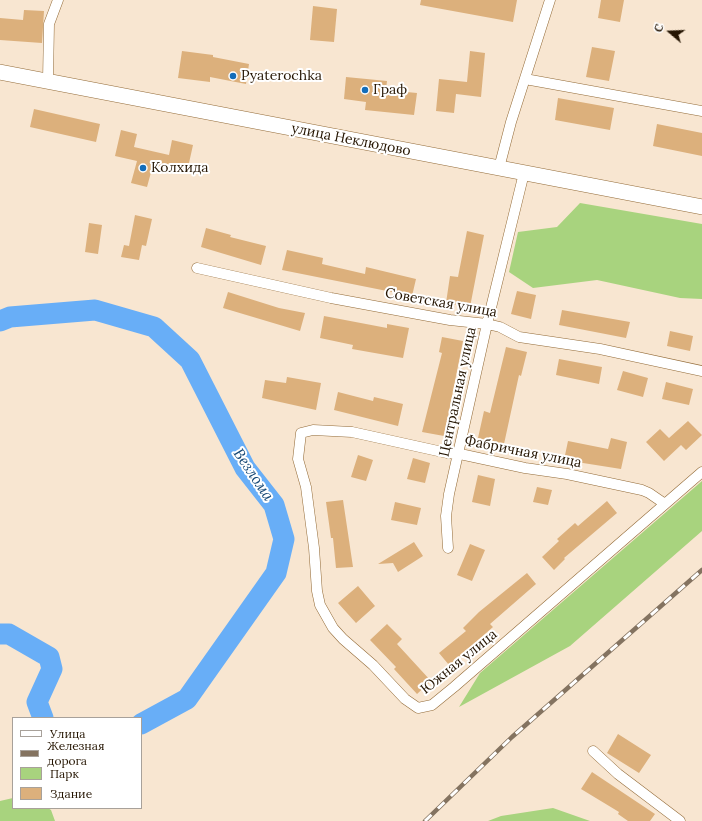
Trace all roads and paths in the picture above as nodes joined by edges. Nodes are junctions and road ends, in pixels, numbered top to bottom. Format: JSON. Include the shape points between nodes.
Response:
{"nodes":[{"id":1,"x":58,"y":0,"type":"edge"},
{"id":2,"x":550,"y":0,"type":"edge"},
{"id":3,"x":0,"y":72,"type":"edge"},
{"id":4,"x":525,"y":79,"type":"junction"},
{"id":5,"x":48,"y":80,"type":"junction"},
{"id":6,"x":702,"y":111,"type":"edge"},
{"id":7,"x":499,"y":168,"type":"junction"},
{"id":8,"x":524,"y":173,"type":"junction"},
{"id":9,"x":702,"y":207,"type":"edge"},
{"id":10,"x":197,"y":268,"type":"dead end"},
{"id":11,"x":488,"y":324,"type":"junction"},
{"id":12,"x":702,"y":371,"type":"edge"},
{"id":13,"x":300,"y":433,"type":"joint"},
{"id":14,"x":460,"y":454,"type":"junction"},
{"id":15,"x":702,"y":472,"type":"edge"},
{"id":16,"x":665,"y":504,"type":"junction"},
{"id":17,"x":448,"y":548,"type":"dead end"},
{"id":18,"x":593,"y":751,"type":"dead end"},
{"id":19,"x":680,"y":821,"type":"edge"}],
"edges":[{"from":1,"to":5,"type":"street","via":[[49,24]]},
{"from":2,"to":4,"type":"street"},
{"from":3,"to":5,"type":"main road","name":"улица Неклюдово"},
{"from":4,"to":6,"type":"street"},
{"from":4,"to":7,"type":"street"},
{"from":5,"to":7,"type":"main road","name":"улица Неклюдово"},
{"from":7,"to":8,"type":"main road","name":"улица Неклюдово"},
{"from":8,"to":9,"type":"main road","name":"улица Неклюдово"},
{"from":8,"to":11,"type":"street","name":"Центральная улица"},
{"from":10,"to":11,"type":"street","name":"Советская улица","via":[[331,298],[450,320]]},
{"from":11,"to":12,"type":"street","name":"Советская улица","via":[[523,338],[600,349]]},
{"from":11,"to":14,"type":"street","name":"Центральная улица"},
{"from":13,"to":14,"type":"street","name":"Фабричная улица","via":[[313,430],[352,432],[439,452]]},
{"from":13,"to":16,"type":"street","name":"Южная улица","via":[[298,459],[306,487],[320,605],[333,628],[373,664],[405,700],[418,708],[432,705],[454,687]]},
{"from":14,"to":16,"type":"street","name":"Фабричная улица","via":[[642,490]]},
{"from":14,"to":17,"type":"street","name":"Центральная улица","via":[[446,516]]},
{"from":15,"to":16,"type":"street","name":"Южная улица"},
{"from":18,"to":19,"type":"street","via":[[618,774]]}]}
